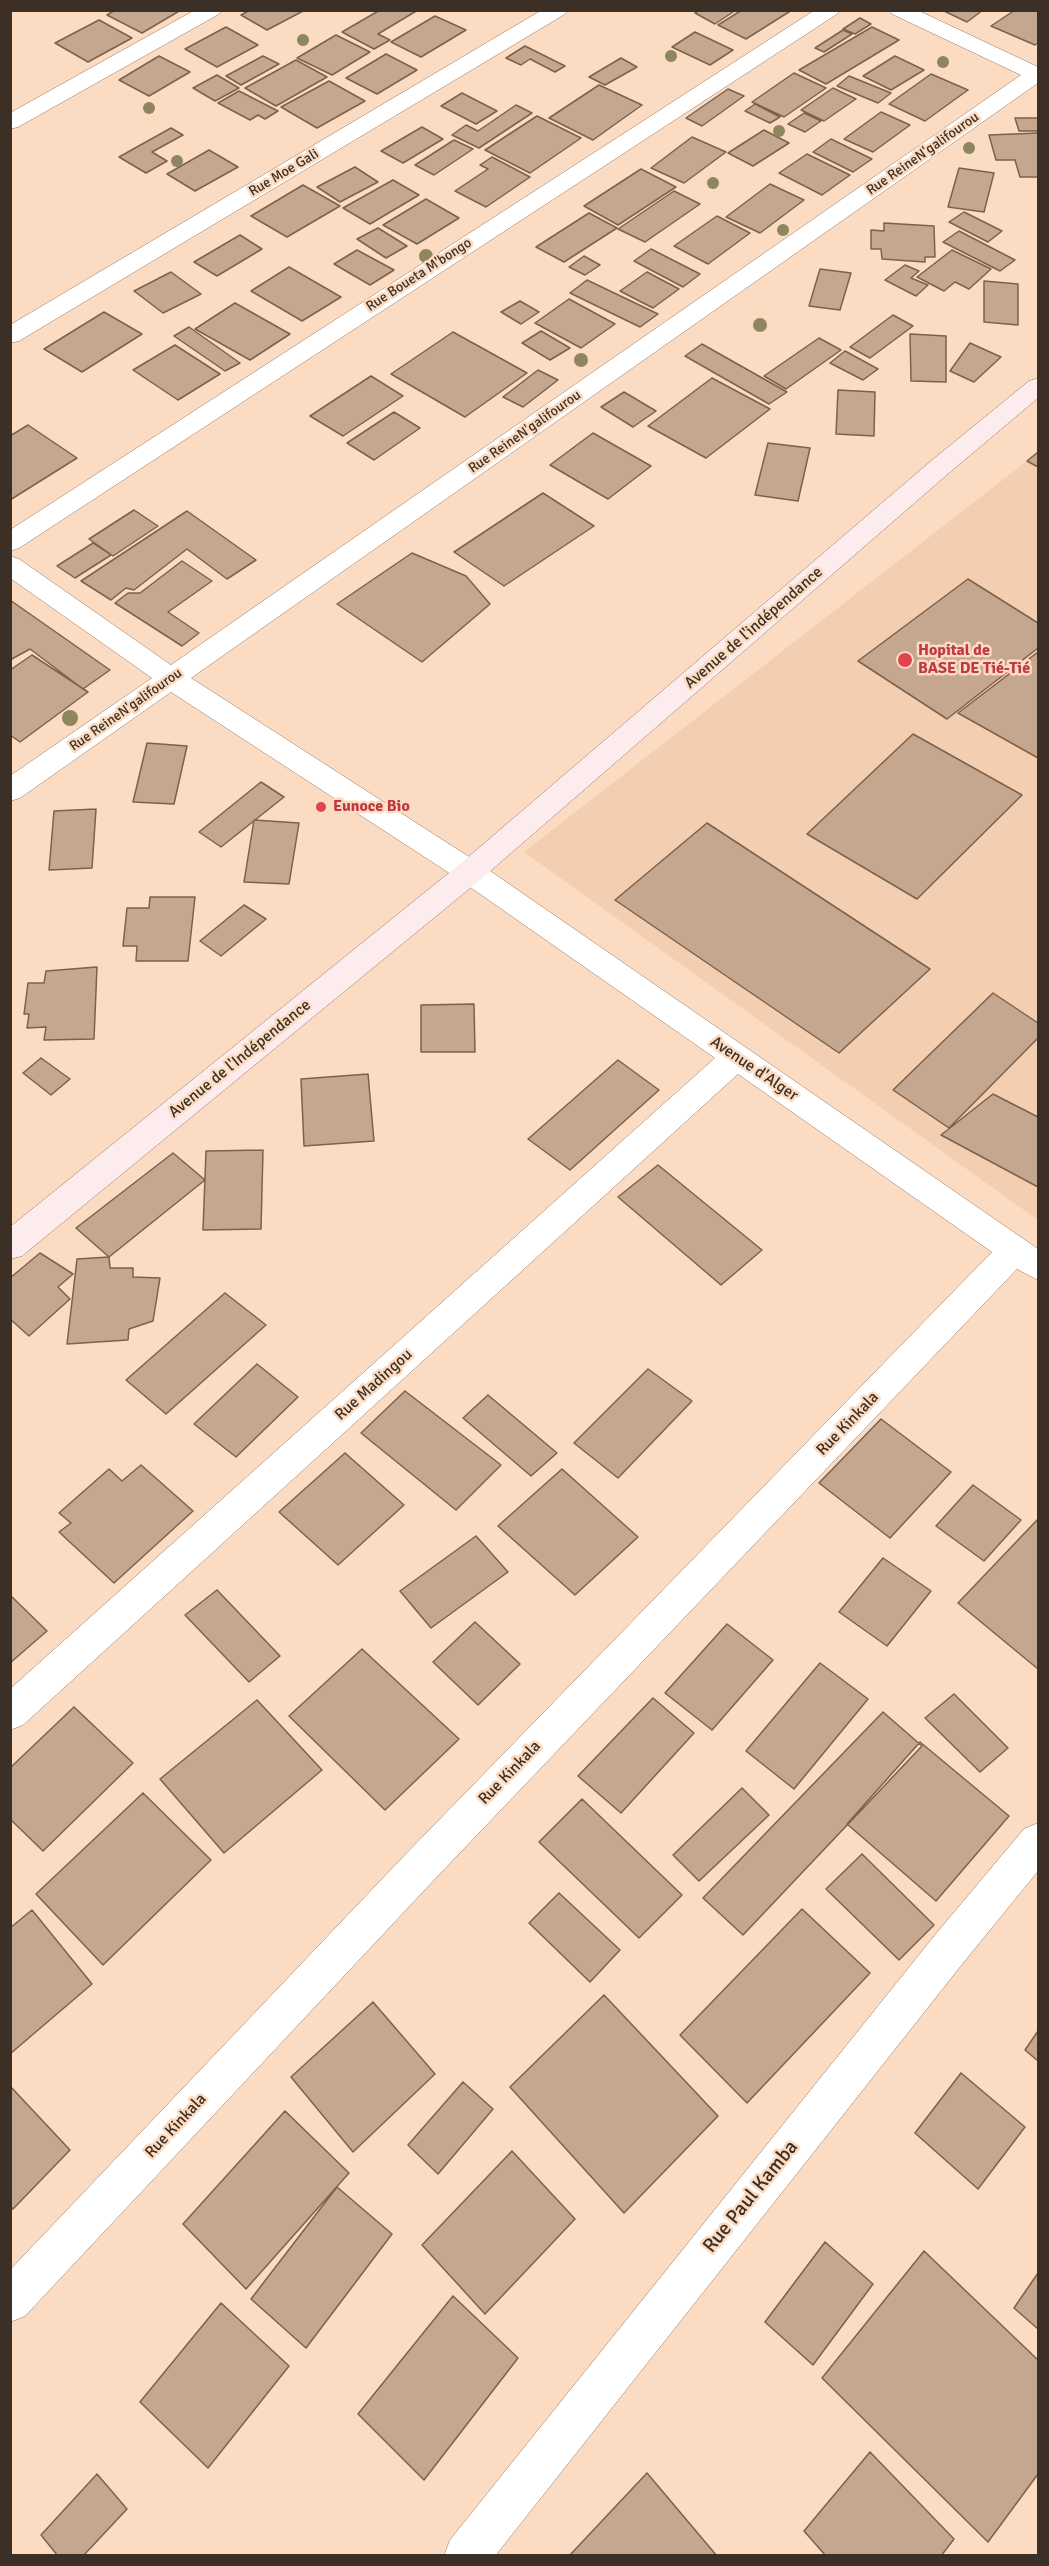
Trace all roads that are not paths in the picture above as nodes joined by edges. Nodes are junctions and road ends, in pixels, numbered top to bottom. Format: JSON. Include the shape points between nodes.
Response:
{"nodes":[{"id":1,"x":212,"y":10,"type":"edge"},
{"id":2,"x":558,"y":10,"type":"edge"},
{"id":3,"x":830,"y":10,"type":"edge"},
{"id":4,"x":899,"y":10,"type":"edge"},
{"id":5,"x":1038,"y":74,"type":"edge"},
{"id":6,"x":10,"y":122,"type":"edge"},
{"id":7,"x":10,"y":336,"type":"edge"},
{"id":8,"x":1038,"y":386,"type":"edge"},
{"id":9,"x":10,"y":542,"type":"edge"},
{"id":10,"x":10,"y":565,"type":"edge"},
{"id":11,"x":172,"y":679,"type":"junction"},
{"id":12,"x":10,"y":790,"type":"edge"},
{"id":13,"x":470,"y":872,"type":"junction"},
{"id":14,"x":737,"y":1057,"type":"junction"},
{"id":15,"x":10,"y":1246,"type":"edge"},
{"id":16,"x":1027,"y":1258,"type":"edge"},
{"id":17,"x":10,"y":1713,"type":"edge"},
{"id":18,"x":1038,"y":1842,"type":"edge"},
{"id":19,"x":10,"y":2301,"type":"edge"},
{"id":20,"x":466,"y":2556,"type":"edge"}],
"edges":[{"from":1,"to":6,"type":"street"},
{"from":2,"to":7,"type":"street","name":"Rue Moe Gali"},
{"from":3,"to":9,"type":"street","name":"Rue Boueta M'bongo"},
{"from":4,"to":5,"type":"street"},
{"from":5,"to":11,"type":"street","name":"Rue ReineN'galifourou"},
{"from":8,"to":13,"type":"street","name":"Avenue de l'indépendance"},
{"from":10,"to":11,"type":"street","name":"Avenue d'Alger"},
{"from":11,"to":12,"type":"street","name":"Rue ReineN'galifourou"},
{"from":11,"to":13,"type":"street","name":"Avenue d'Alger"},
{"from":13,"to":14,"type":"street","name":"Avenue d'Alger"},
{"from":13,"to":15,"type":"street","name":"Avenue de l'Indépendance"},
{"from":14,"to":16,"type":"street","name":"Avenue d'Alger"},
{"from":14,"to":17,"type":"street","name":"Rue Madingou"},
{"from":16,"to":19,"type":"street","name":"Rue Kinkala","via":[[410,1878]]},
{"from":18,"to":20,"type":"street","name":"Rue Paul Kamba","via":[[941,1958]]}]}
